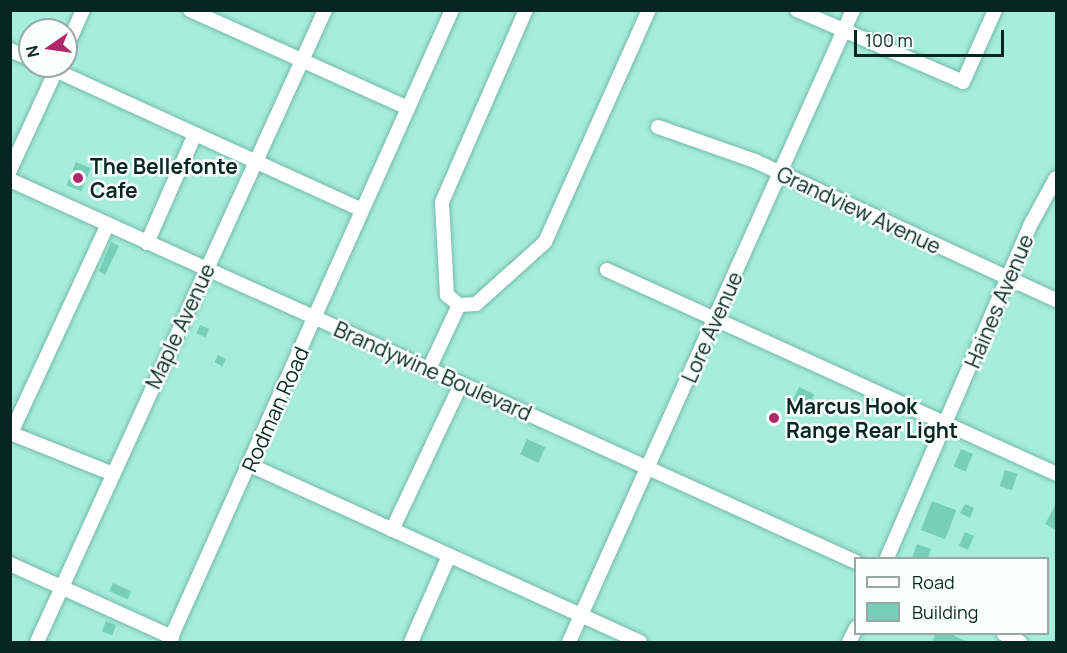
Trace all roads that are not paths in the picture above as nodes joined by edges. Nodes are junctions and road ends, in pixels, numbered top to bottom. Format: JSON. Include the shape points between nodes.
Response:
{"nodes":[{"id":1,"x":190,"y":10,"type":"edge"},
{"id":2,"x":325,"y":10,"type":"edge"},
{"id":3,"x":452,"y":10,"type":"edge"},
{"id":4,"x":526,"y":10,"type":"edge"},
{"id":5,"x":649,"y":10,"type":"edge"},
{"id":6,"x":797,"y":10,"type":"edge"},
{"id":7,"x":853,"y":10,"type":"edge"},
{"id":8,"x":994,"y":10,"type":"edge"},
{"id":9,"x":844,"y":31,"type":"junction"},
{"id":10,"x":302,"y":61,"type":"junction"},
{"id":11,"x":48,"y":78,"type":"edge"},
{"id":12,"x":76,"y":78,"type":"edge"},
{"id":13,"x":408,"y":108,"type":"junction"},
{"id":14,"x":658,"y":127,"type":"dead end"},
{"id":15,"x":195,"y":134,"type":"junction"},
{"id":16,"x":256,"y":162,"type":"junction"},
{"id":17,"x":10,"y":170,"type":"edge"},
{"id":18,"x":779,"y":174,"type":"junction"},
{"id":19,"x":1056,"y":178,"type":"edge"},
{"id":20,"x":10,"y":180,"type":"edge"},
{"id":21,"x":362,"y":210,"type":"junction"},
{"id":22,"x":108,"y":224,"type":"junction"},
{"id":23,"x":147,"y":243,"type":"junction"},
{"id":24,"x":206,"y":270,"type":"junction"},
{"id":25,"x":607,"y":270,"type":"dead end"},
{"id":26,"x":1008,"y":278,"type":"junction"},
{"id":27,"x":1056,"y":300,"type":"edge"},
{"id":28,"x":459,"y":305,"type":"junction"},
{"id":29,"x":315,"y":318,"type":"junction"},
{"id":30,"x":715,"y":320,"type":"junction"},
{"id":31,"x":429,"y":369,"type":"junction"},
{"id":32,"x":461,"y":384,"type":"junction"},
{"id":33,"x":946,"y":425,"type":"junction"},
{"id":34,"x":11,"y":433,"type":"edge"},
{"id":35,"x":250,"y":465,"type":"junction"},
{"id":36,"x":648,"y":468,"type":"junction"},
{"id":37,"x":113,"y":474,"type":"junction"},
{"id":38,"x":1056,"y":474,"type":"edge"},
{"id":39,"x":392,"y":530,"type":"junction"},
{"id":40,"x":449,"y":556,"type":"junction"},
{"id":41,"x":887,"y":557,"type":"edge"},
{"id":42,"x":854,"y":562,"type":"edge"},
{"id":43,"x":10,"y":564,"type":"edge"},
{"id":44,"x":62,"y":587,"type":"junction"},
{"id":45,"x":581,"y":616,"type":"junction"},
{"id":46,"x":170,"y":640,"type":"edge"},
{"id":47,"x":37,"y":642,"type":"edge"},
{"id":48,"x":411,"y":642,"type":"edge"},
{"id":49,"x":569,"y":642,"type":"edge"},
{"id":50,"x":640,"y":642,"type":"edge"}],
"edges":[{"from":1,"to":10,"type":"street"},
{"from":2,"to":10,"type":"street","name":"Maple Avenue"},
{"from":3,"to":13,"type":"street","name":"Rodman Road"},
{"from":4,"to":28,"type":"street","via":[[442,202],[447,295]]},
{"from":5,"to":28,"type":"street","via":[[545,242],[476,304]]},
{"from":6,"to":9,"type":"street"},
{"from":7,"to":9,"type":"street","name":"Lore Avenue"},
{"from":8,"to":9,"type":"street","via":[[963,82]]},
{"from":9,"to":18,"type":"street","name":"Lore Avenue"},
{"from":10,"to":13,"type":"street"},
{"from":10,"to":16,"type":"street","name":"Maple Avenue"},
{"from":11,"to":17,"type":"street"},
{"from":12,"to":15,"type":"street"},
{"from":13,"to":21,"type":"street","name":"Rodman Road"},
{"from":14,"to":18,"type":"street","name":"Grandview Avenue","via":[[738,154]]},
{"from":15,"to":16,"type":"street"},
{"from":15,"to":23,"type":"street"},
{"from":16,"to":21,"type":"street"},
{"from":16,"to":24,"type":"street","name":"Maple Avenue"},
{"from":18,"to":26,"type":"street","name":"Grandview Avenue"},
{"from":18,"to":30,"type":"street","name":"Lore Avenue"},
{"from":19,"to":26,"type":"street","name":"Haines Avenue"},
{"from":20,"to":22,"type":"street","name":"Brandywine Boulevard"},
{"from":21,"to":29,"type":"street","name":"Rodman Road"},
{"from":22,"to":23,"type":"street","name":"Brandywine Boulevard"},
{"from":22,"to":34,"type":"street"},
{"from":23,"to":24,"type":"street","name":"Brandywine Boulevard"},
{"from":24,"to":29,"type":"street","name":"Brandywine Boulevard"},
{"from":24,"to":37,"type":"street","name":"Maple Avenue"},
{"from":25,"to":30,"type":"street"},
{"from":26,"to":27,"type":"street","name":"Grandview Avenue"},
{"from":26,"to":33,"type":"street","name":"Haines Avenue"},
{"from":28,"to":31,"type":"street"},
{"from":29,"to":31,"type":"street","name":"Brandywine Boulevard"},
{"from":29,"to":35,"type":"street","name":"Rodman Road"},
{"from":30,"to":33,"type":"street"},
{"from":30,"to":36,"type":"street","name":"Lore Avenue"},
{"from":31,"to":32,"type":"street","name":"Brandywine Boulevard"},
{"from":32,"to":36,"type":"street","name":"Brandywine Boulevard"},
{"from":32,"to":39,"type":"street"},
{"from":33,"to":38,"type":"street"},
{"from":33,"to":41,"type":"street","name":"Haines Avenue"},
{"from":34,"to":37,"type":"street"},
{"from":35,"to":39,"type":"street"},
{"from":35,"to":46,"type":"street","name":"Rodman Road"},
{"from":36,"to":42,"type":"street","name":"Brandywine Boulevard"},
{"from":36,"to":45,"type":"street","name":"Lore Avenue"},
{"from":37,"to":44,"type":"street","name":"Maple Avenue"},
{"from":39,"to":40,"type":"street"},
{"from":40,"to":45,"type":"street"},
{"from":40,"to":48,"type":"street"},
{"from":43,"to":44,"type":"street"},
{"from":44,"to":46,"type":"street"},
{"from":44,"to":47,"type":"street","name":"Maple Avenue"},
{"from":45,"to":49,"type":"street","name":"Lore Avenue"},
{"from":45,"to":50,"type":"street"}]}
